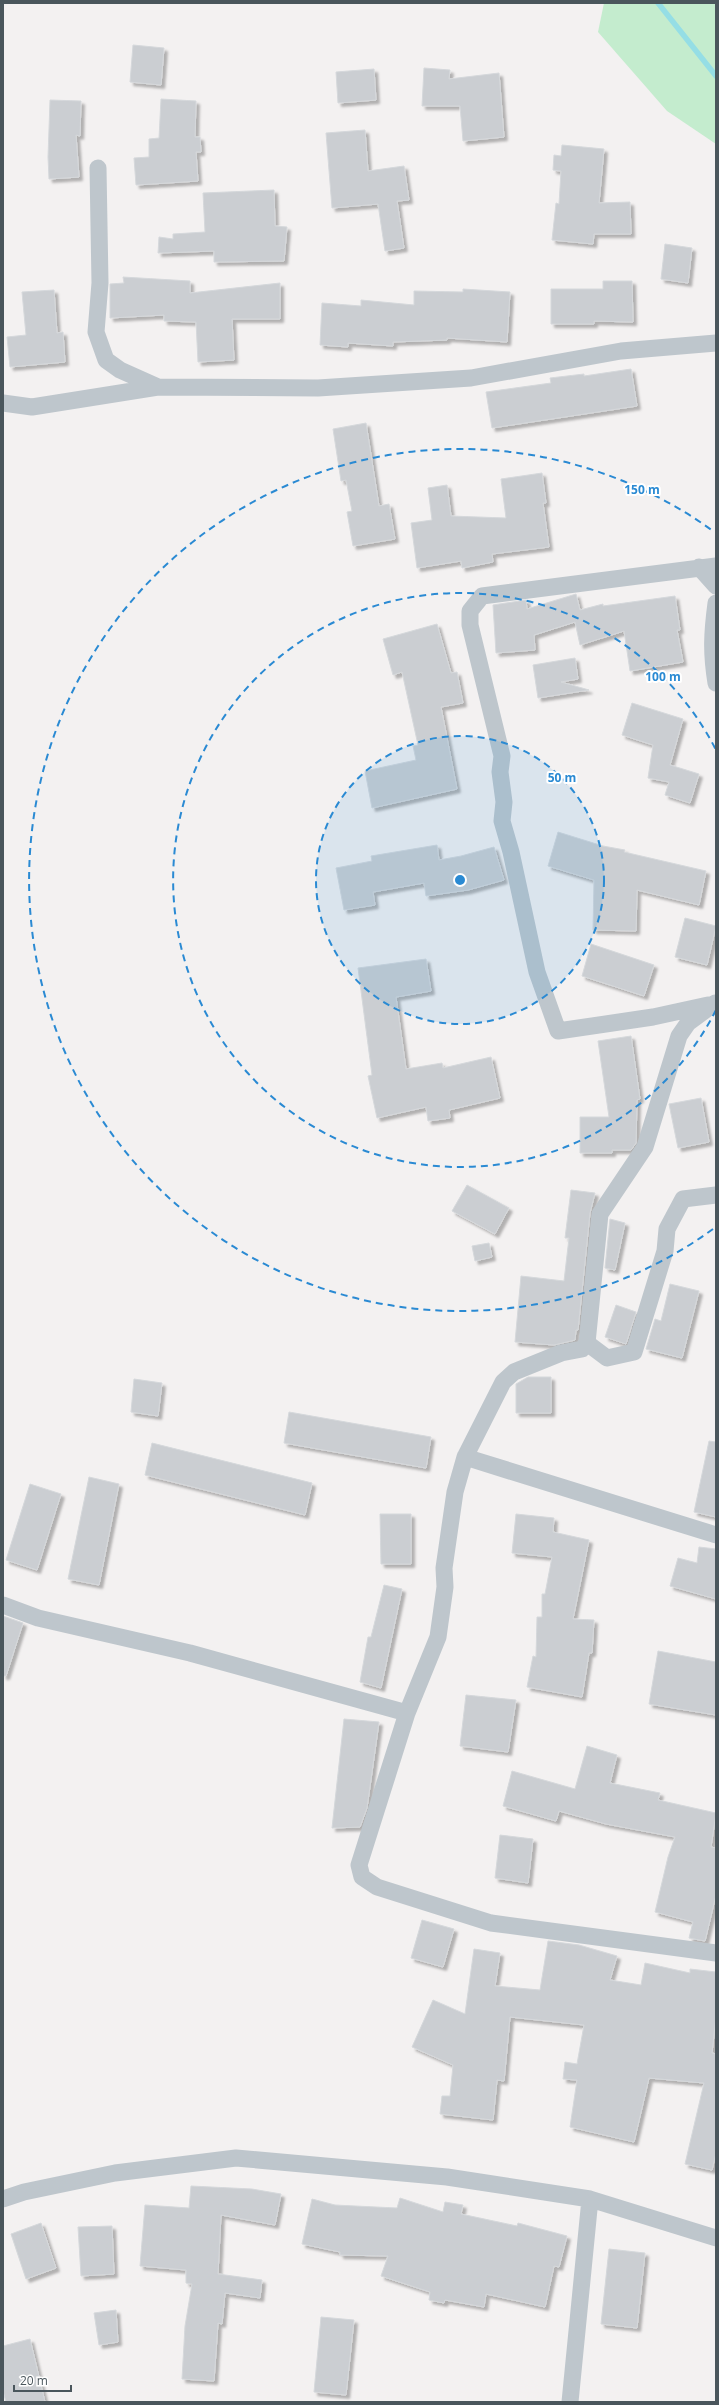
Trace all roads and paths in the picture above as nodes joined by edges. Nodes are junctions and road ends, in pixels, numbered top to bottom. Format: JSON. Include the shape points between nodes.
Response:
{"nodes":[{"id":1,"x":98,"y":168,"type":"dead end"},
{"id":2,"x":716,"y":343,"type":"edge"},
{"id":3,"x":158,"y":387,"type":"junction"},
{"id":4,"x":3,"y":403,"type":"edge"},
{"id":5,"x":716,"y":566,"type":"edge"},
{"id":6,"x":699,"y":567,"type":"junction"},
{"id":7,"x":716,"y":586,"type":"edge"},
{"id":8,"x":716,"y":603,"type":"edge"},
{"id":9,"x":716,"y":683,"type":"edge"},
{"id":10,"x":715,"y":1003,"type":"edge"},
{"id":11,"x":716,"y":1195,"type":"edge"},
{"id":12,"x":587,"y":1343,"type":"junction"},
{"id":13,"x":465,"y":1457,"type":"junction"},
{"id":14,"x":716,"y":1535,"type":"edge"},
{"id":15,"x":3,"y":1605,"type":"edge"},
{"id":16,"x":407,"y":1713,"type":"junction"},
{"id":17,"x":716,"y":1953,"type":"edge"},
{"id":18,"x":3,"y":2199,"type":"edge"},
{"id":19,"x":590,"y":2199,"type":"junction"},
{"id":20,"x":716,"y":2238,"type":"edge"},
{"id":21,"x":567,"y":2401,"type":"edge"}],
"edges":[{"from":1,"to":3,"type":"street","via":[[100,282],[96,332],[106,360],[120,370]]},
{"from":2,"to":3,"type":"street","via":[[620,351],[471,378],[318,388]]},
{"from":3,"to":4,"type":"street","via":[[32,407]]},
{"from":5,"to":6,"type":"street"},
{"from":6,"to":7,"type":"street"},
{"from":6,"to":10,"type":"street","via":[[482,596],[470,611],[470,625],[502,756],[502,821],[537,972],[558,1032],[653,1017]]},
{"from":8,"to":9,"type":"street","via":[[711,639]]},
{"from":10,"to":12,"type":"street","via":[[688,1023],[679,1036],[644,1147],[600,1214]]},
{"from":11,"to":12,"type":"street","via":[[683,1199],[667,1230],[665,1251],[634,1352],[607,1358]]},
{"from":12,"to":13,"type":"street","via":[[582,1349],[561,1353],[514,1372],[503,1382]]},
{"from":13,"to":14,"type":"street"},
{"from":13,"to":16,"type":"street","via":[[455,1492],[438,1637]]},
{"from":15,"to":16,"type":"street","via":[[38,1618],[190,1653]]},
{"from":16,"to":17,"type":"street","via":[[359,1865],[362,1877],[377,1887],[492,1924]]},
{"from":18,"to":19,"type":"street","via":[[24,2192],[115,2174],[236,2158],[447,2177]]},
{"from":19,"to":20,"type":"street"},
{"from":19,"to":21,"type":"street"}]}
